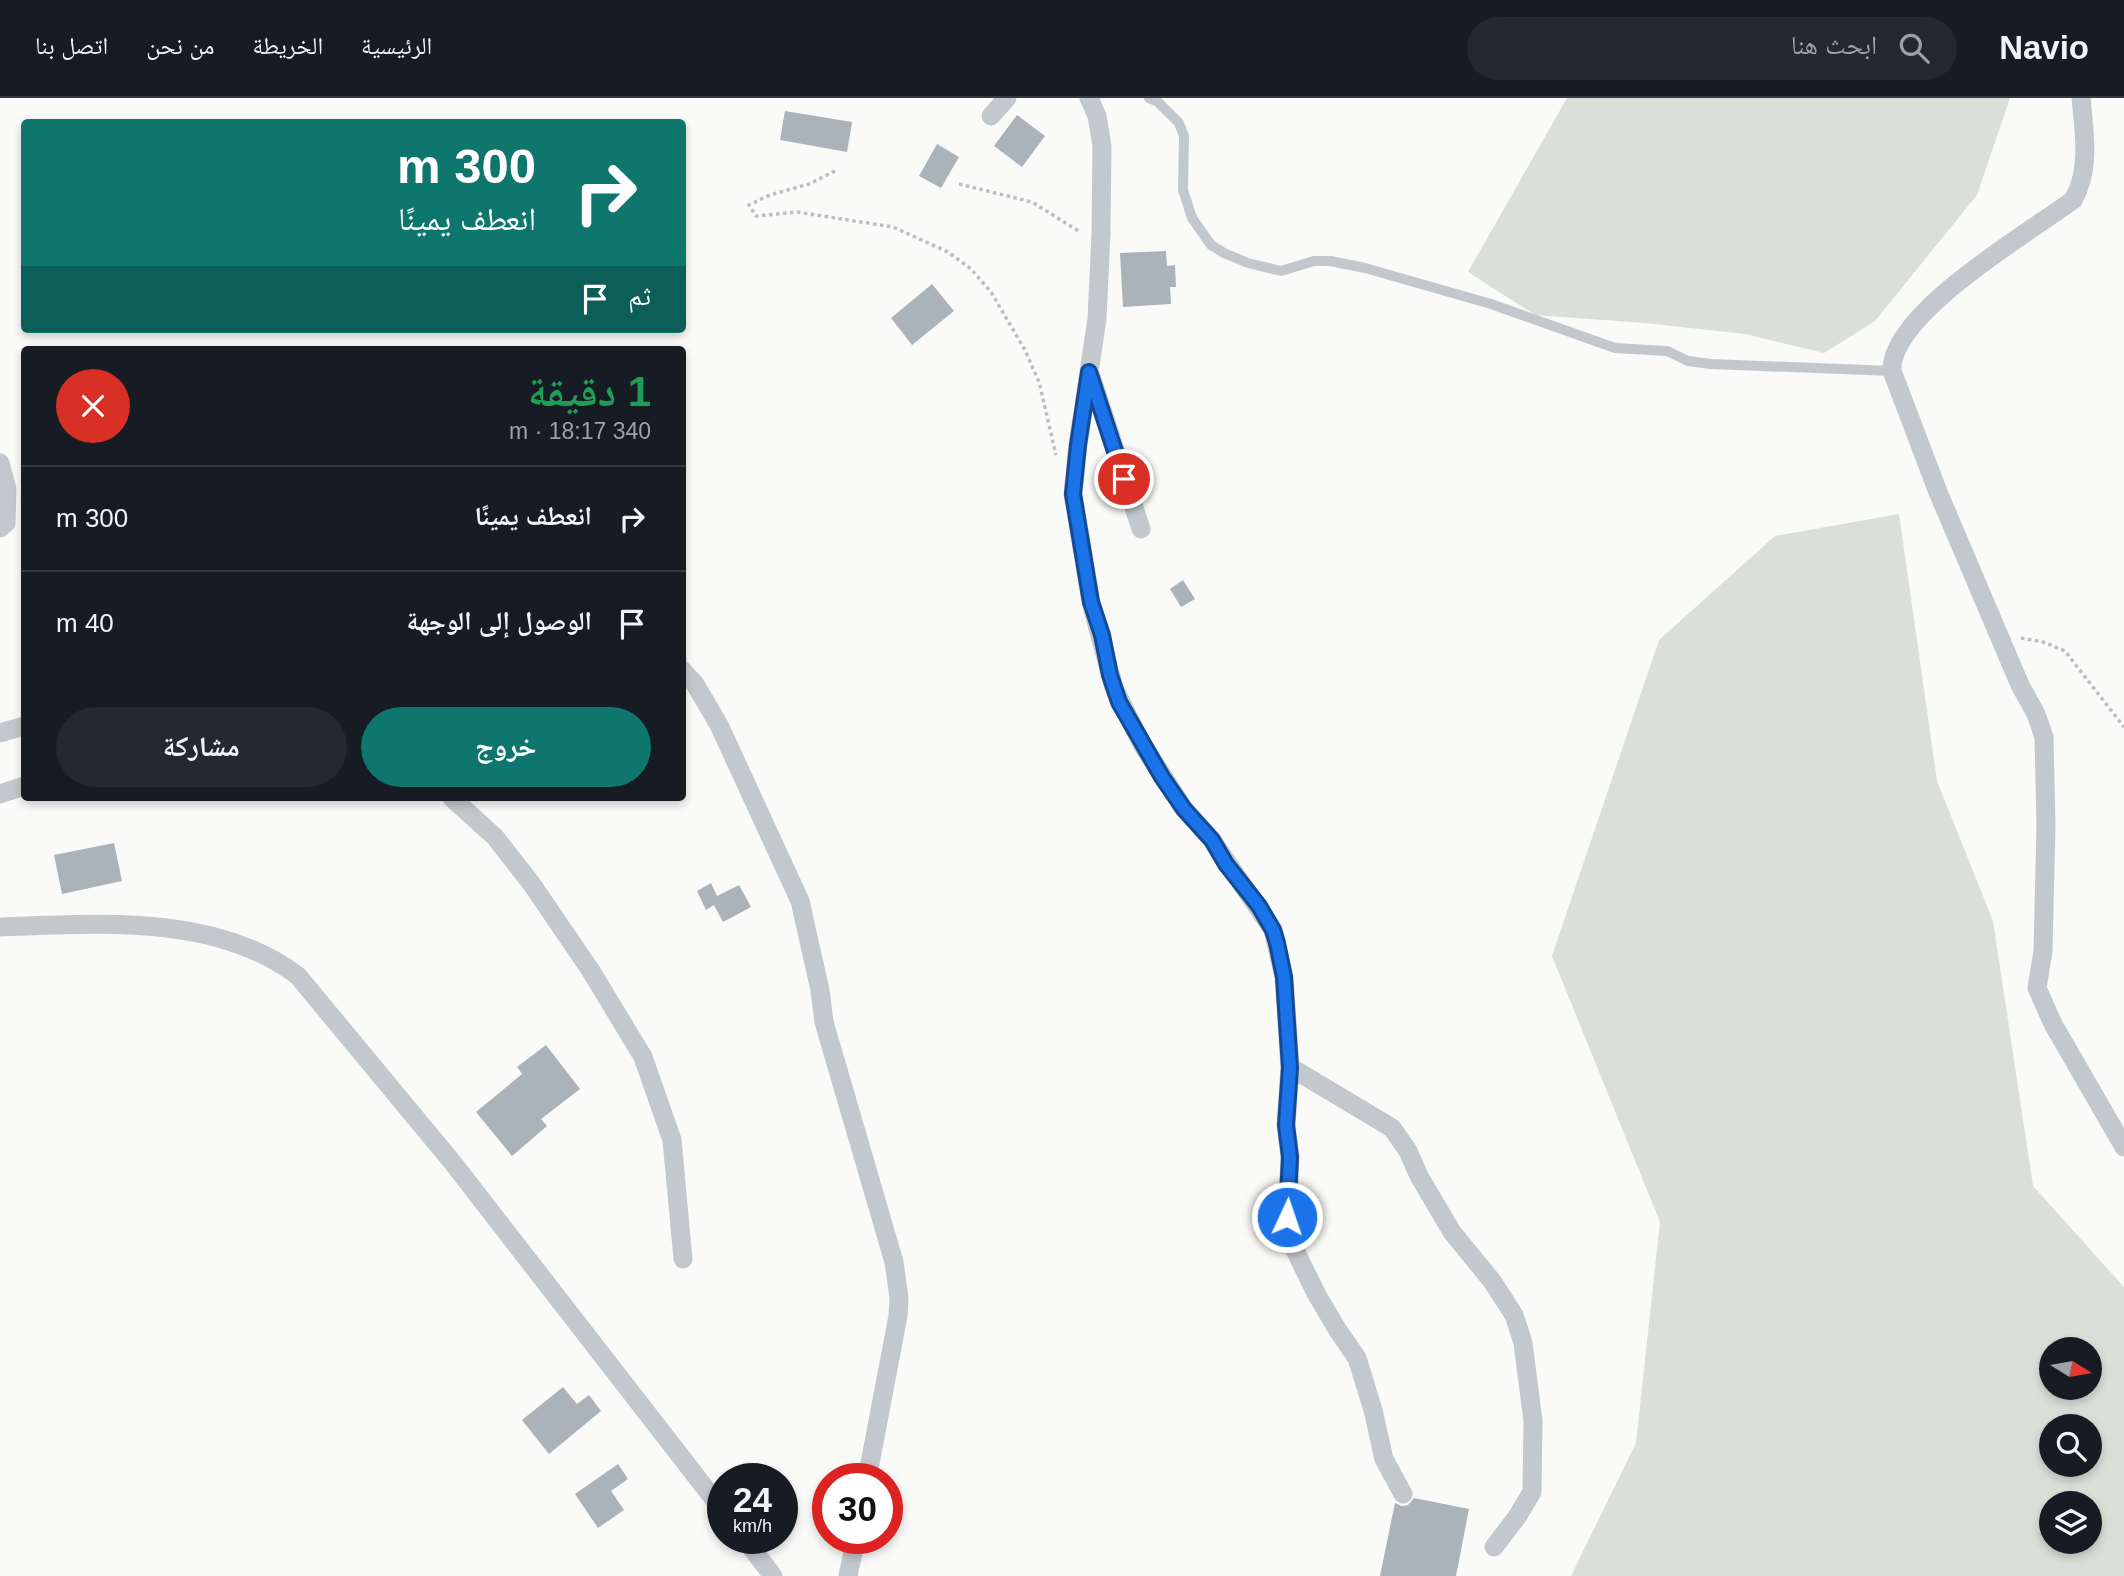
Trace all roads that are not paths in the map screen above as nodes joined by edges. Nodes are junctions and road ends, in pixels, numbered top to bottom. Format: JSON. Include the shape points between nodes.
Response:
{"nodes":[{"id":1,"x":1007,"y":98,"type":"edge"},
{"id":2,"x":1089,"y":98,"type":"edge"},
{"id":3,"x":1149,"y":98,"type":"edge"},
{"id":4,"x":2081,"y":98,"type":"edge"},
{"id":5,"x":991,"y":116,"type":"dead end"},
{"id":6,"x":1892,"y":371,"type":"junction"},
{"id":7,"x":1089,"y":372,"type":"junction"},
{"id":8,"x":0,"y":463,"type":"edge"},
{"id":9,"x":0,"y":528,"type":"edge"},
{"id":10,"x":1141,"y":529,"type":"dead end"},
{"id":11,"x":686,"y":674,"type":"edge"},
{"id":12,"x":21,"y":727,"type":"edge"},
{"id":13,"x":0,"y":733,"type":"edge"},
{"id":14,"x":21,"y":787,"type":"edge"},
{"id":15,"x":0,"y":794,"type":"edge"},
{"id":16,"x":455,"y":801,"type":"edge"},
{"id":17,"x":0,"y":927,"type":"edge"},
{"id":18,"x":1290,"y":1068,"type":"junction"},
{"id":19,"x":2124,"y":1147,"type":"edge"},
{"id":20,"x":683,"y":1259,"type":"dead end"},
{"id":21,"x":870,"y":1463,"type":"edge"},
{"id":22,"x":707,"y":1490,"type":"edge"},
{"id":23,"x":1403,"y":1494,"type":"dead end"},
{"id":24,"x":1494,"y":1547,"type":"dead end"},
{"id":25,"x":756,"y":1554,"type":"edge"},
{"id":26,"x":853,"y":1554,"type":"edge"},
{"id":27,"x":773,"y":1576,"type":"edge"},
{"id":28,"x":848,"y":1576,"type":"edge"}],
"edges":[{"from":1,"to":5,"type":"street"},
{"from":2,"to":7,"type":"street","via":[[1102,146],[1097,319]]},
{"from":3,"to":6,"type":"lane","via":[[1173,115],[1184,136],[1183,190],[1192,218],[1211,245],[1248,263],[1281,271],[1314,261],[1365,268],[1491,304],[1615,348],[1667,351],[1688,361]]},
{"from":4,"to":6,"type":"street","via":[[2085,154],[2081,187],[2073,200],[1923,311],[1902,337],[1891,359]]},
{"from":6,"to":19,"type":"street","via":[[1938,492],[2044,737],[2043,938],[2037,988]]},
{"from":7,"to":10,"type":"street"},
{"from":7,"to":18,"type":"street","via":[[1073,494],[1110,675],[1119,702],[1162,777],[1273,930],[1284,977]]},
{"from":8,"to":9,"type":"street","via":[[7,489],[6,523]]},
{"from":11,"to":21,"type":"street","via":[[719,725],[800,901],[824,1022],[892,1252],[898,1316]]},
{"from":12,"to":13,"type":"street"},
{"from":14,"to":15,"type":"street"},
{"from":16,"to":20,"type":"street","via":[[495,837],[531,883],[643,1057],[672,1140]]},
{"from":17,"to":22,"type":"street","via":[[131,925],[173,930],[261,954],[298,976],[453,1163]]},
{"from":18,"to":23,"type":"street","via":[[1286,1125],[1290,1240],[1357,1359],[1384,1459]]},
{"from":18,"to":24,"type":"street","via":[[1392,1128],[1452,1232],[1514,1315],[1523,1343],[1533,1420],[1532,1492]]},
{"from":25,"to":27,"type":"street"},
{"from":26,"to":28,"type":"street"}]}
